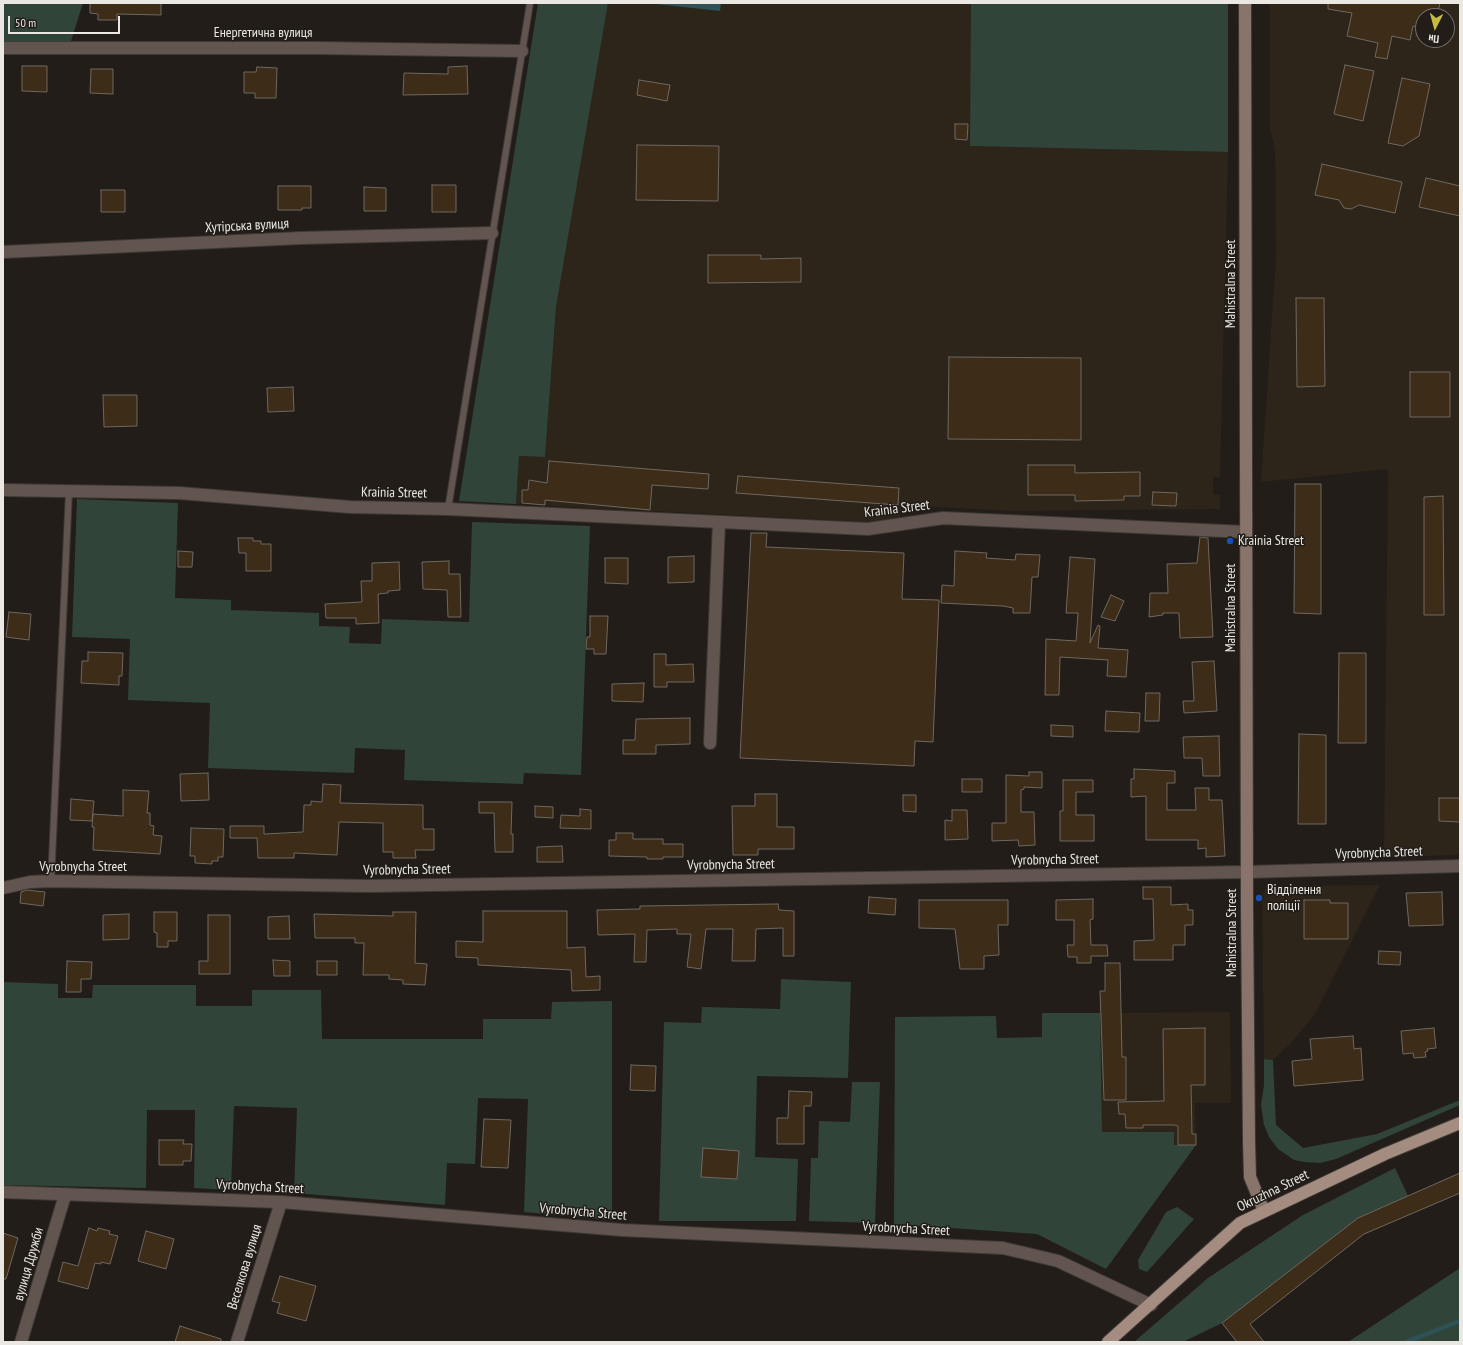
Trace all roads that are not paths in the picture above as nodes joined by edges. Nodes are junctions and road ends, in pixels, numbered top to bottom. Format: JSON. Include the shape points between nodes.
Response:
{"nodes":[{"id":1,"x":530,"y":3,"type":"edge"},
{"id":2,"x":1245,"y":3,"type":"edge"},
{"id":3,"x":3,"y":48,"type":"edge"},
{"id":4,"x":522,"y":51,"type":"junction"},
{"id":5,"x":492,"y":233,"type":"junction"},
{"id":6,"x":3,"y":252,"type":"edge"},
{"id":7,"x":3,"y":490,"type":"edge"},
{"id":8,"x":69,"y":491,"type":"junction"},
{"id":9,"x":448,"y":509,"type":"junction"},
{"id":10,"x":719,"y":522,"type":"junction"},
{"id":11,"x":1246,"y":532,"type":"junction"},
{"id":12,"x":710,"y":743,"type":"dead end"},
{"id":13,"x":1460,"y":866,"type":"edge"},
{"id":14,"x":1247,"y":872,"type":"junction"},
{"id":15,"x":51,"y":881,"type":"junction"},
{"id":16,"x":3,"y":888,"type":"edge"},
{"id":17,"x":1460,"y":1124,"type":"edge"},
{"id":18,"x":3,"y":1192,"type":"edge"},
{"id":19,"x":65,"y":1195,"type":"junction"},
{"id":20,"x":280,"y":1202,"type":"junction"},
{"id":21,"x":1264,"y":1211,"type":"junction"},
{"id":22,"x":1151,"y":1305,"type":"junction"},
{"id":23,"x":21,"y":1342,"type":"edge"},
{"id":24,"x":237,"y":1342,"type":"edge"},
{"id":25,"x":1108,"y":1342,"type":"edge"}],
"edges":[{"from":1,"to":4,"type":"lane"},
{"from":2,"to":11,"type":"street","name":"Mahistralna Street"},
{"from":3,"to":4,"type":"street","name":"Енергетична вулиця"},
{"from":4,"to":5,"type":"lane"},
{"from":5,"to":6,"type":"street","name":"Хутірська вулиця","via":[[301,238]]},
{"from":5,"to":9,"type":"lane"},
{"from":7,"to":8,"type":"street","name":"Krainia Street"},
{"from":8,"to":9,"type":"street","name":"Krainia Street","via":[[179,493],[350,507]]},
{"from":8,"to":15,"type":"lane"},
{"from":9,"to":10,"type":"street","name":"Krainia Street"},
{"from":10,"to":11,"type":"street","name":"Krainia Street","via":[[868,529],[943,518]]},
{"from":10,"to":12,"type":"street"},
{"from":11,"to":14,"type":"street","name":"Mahistralna Street"},
{"from":13,"to":14,"type":"street","name":"Vyrobnycha Street"},
{"from":14,"to":15,"type":"street","name":"Vyrobnycha Street","via":[[369,886]]},
{"from":14,"to":21,"type":"street","name":"Mahistralna Street","via":[[1250,1177]]},
{"from":15,"to":16,"type":"street","name":"Vyrobnycha Street","via":[[30,882]]},
{"from":17,"to":21,"type":"main road","name":"Okruzhna Street","via":[[1385,1154]]},
{"from":18,"to":19,"type":"street","name":"Vyrobnycha Street"},
{"from":19,"to":20,"type":"street","name":"Vyrobnycha Street"},
{"from":19,"to":23,"type":"street","name":"вулиця Дружби"},
{"from":20,"to":22,"type":"street","name":"Vyrobnycha Street","via":[[622,1230],[1003,1248],[1058,1261]]},
{"from":20,"to":24,"type":"street","name":"Веселкова вулиця"},
{"from":21,"to":22,"type":"main road","name":"Okruzhna Street","via":[[1240,1223]]},
{"from":22,"to":25,"type":"main road","name":"Okruzhna Street"}]}
